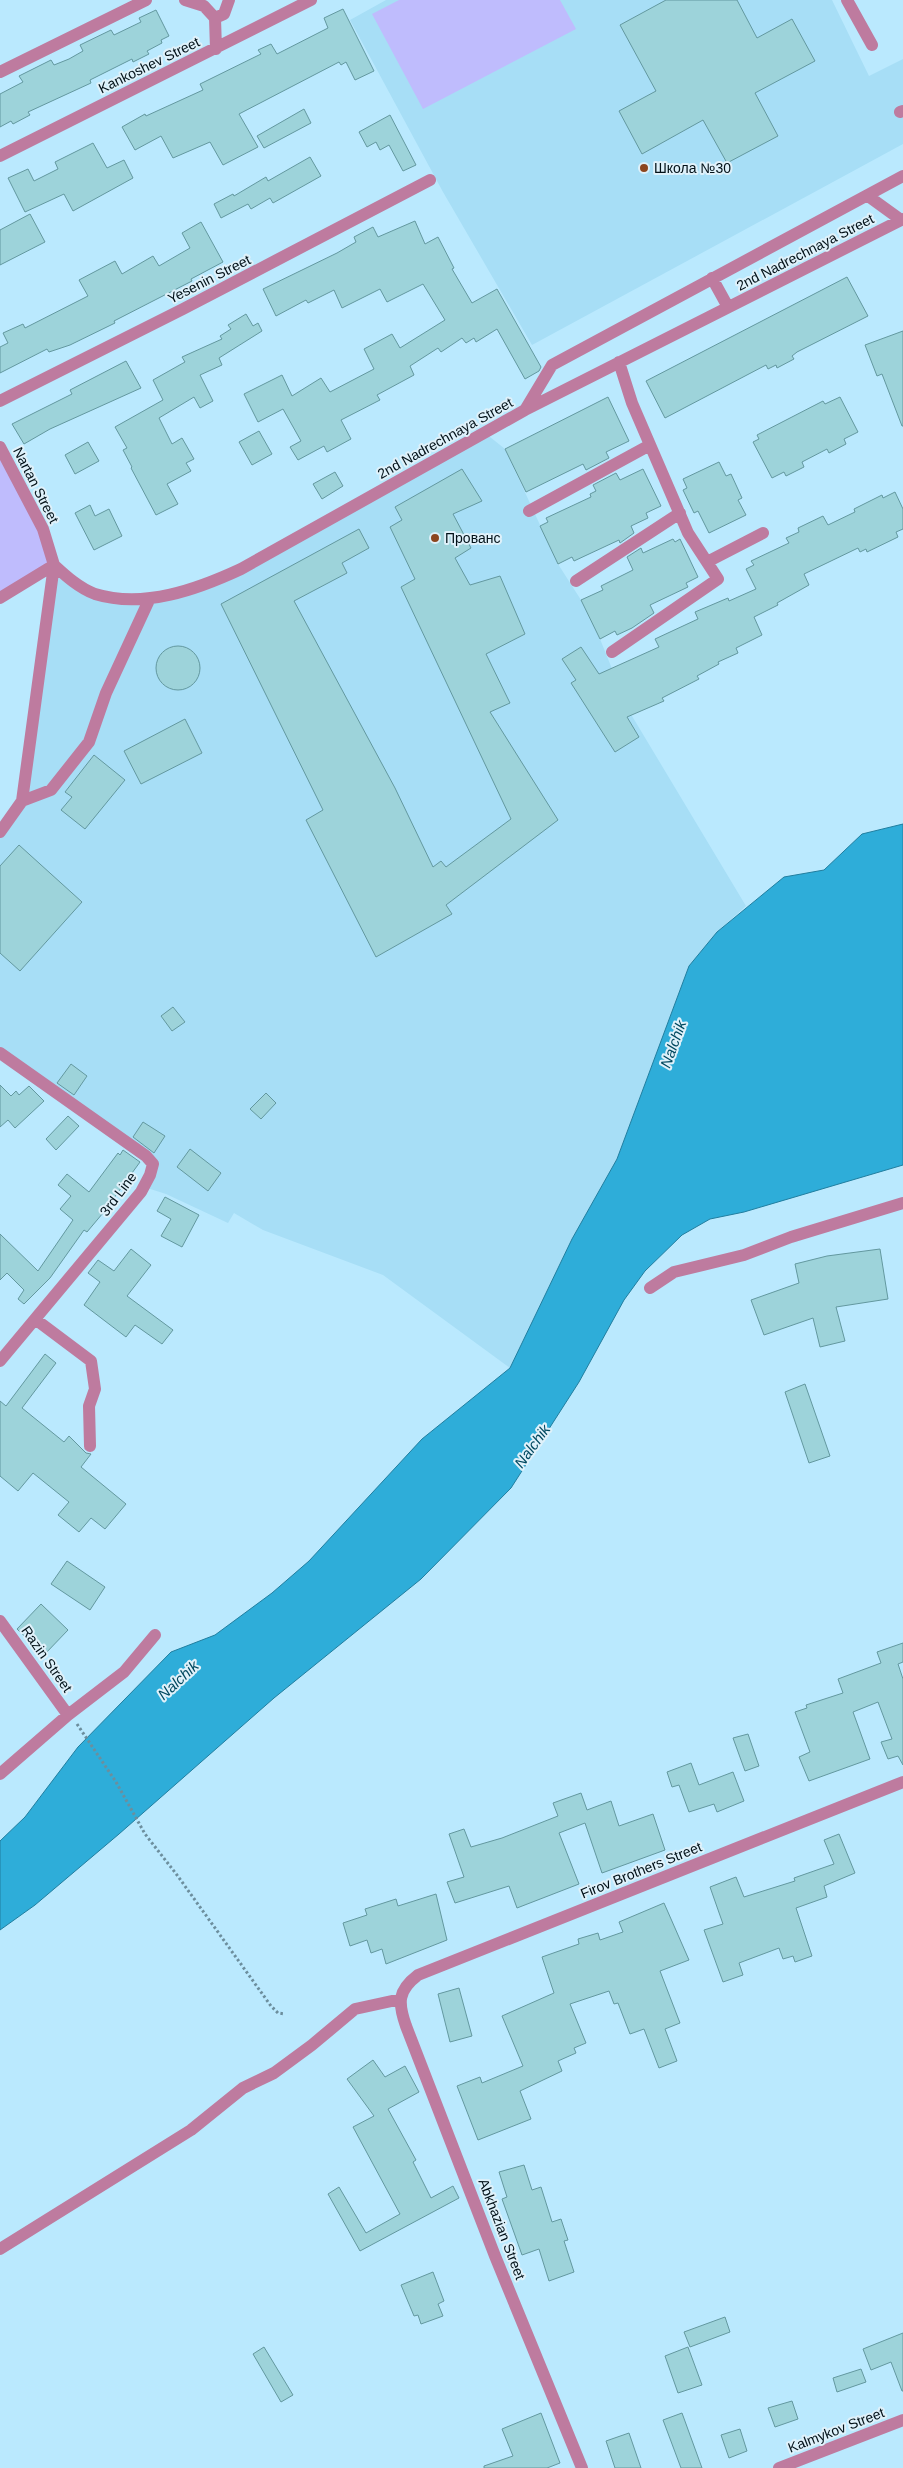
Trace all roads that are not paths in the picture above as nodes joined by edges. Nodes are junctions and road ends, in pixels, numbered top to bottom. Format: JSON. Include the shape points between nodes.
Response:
{"nodes":[{"id":1,"x":146,"y":0,"type":"edge"},
{"id":2,"x":185,"y":0,"type":"edge"},
{"id":3,"x":229,"y":0,"type":"edge"},
{"id":4,"x":311,"y":0,"type":"edge"},
{"id":5,"x":847,"y":0,"type":"edge"},
{"id":6,"x":203,"y":3,"type":"edge"},
{"id":7,"x":215,"y":18,"type":"junction"},
{"id":8,"x":872,"y":44,"type":"dead end"},
{"id":9,"x":216,"y":49,"type":"junction"},
{"id":10,"x":0,"y":72,"type":"edge"},
{"id":11,"x":0,"y":156,"type":"edge"},
{"id":12,"x":903,"y":176,"type":"edge"},
{"id":13,"x":430,"y":180,"type":"dead end"},
{"id":14,"x":868,"y":196,"type":"junction"},
{"id":15,"x":902,"y":220,"type":"edge"},
{"id":16,"x":712,"y":278,"type":"junction"},
{"id":17,"x":728,"y":307,"type":"junction"},
{"id":18,"x":619,"y":362,"type":"junction"},
{"id":19,"x":0,"y":401,"type":"edge"},
{"id":20,"x":525,"y":410,"type":"junction"},
{"id":21,"x":650,"y":445,"type":"junction"},
{"id":22,"x":0,"y":447,"type":"edge"},
{"id":23,"x":529,"y":510,"type":"dead end"},
{"id":24,"x":680,"y":514,"type":"junction"},
{"id":25,"x":763,"y":533,"type":"dead end"},
{"id":26,"x":707,"y":562,"type":"junction"},
{"id":27,"x":54,"y":565,"type":"junction"},
{"id":28,"x":576,"y":581,"type":"dead end"},
{"id":29,"x":0,"y":598,"type":"edge"},
{"id":30,"x":150,"y":598,"type":"junction"},
{"id":31,"x":612,"y":652,"type":"dead end"},
{"id":32,"x":22,"y":801,"type":"junction"},
{"id":33,"x":0,"y":832,"type":"edge"},
{"id":34,"x":2,"y":1058,"type":"edge"},
{"id":35,"x":903,"y":1203,"type":"edge"},
{"id":36,"x":650,"y":1288,"type":"dead end"},
{"id":37,"x":35,"y":1319,"type":"junction"},
{"id":38,"x":0,"y":1361,"type":"edge"},
{"id":39,"x":90,"y":1446,"type":"dead end"},
{"id":40,"x":0,"y":1620,"type":"edge"},
{"id":41,"x":155,"y":1635,"type":"dead end"},
{"id":42,"x":68,"y":1715,"type":"junction"},
{"id":43,"x":0,"y":1774,"type":"edge"},
{"id":44,"x":903,"y":1782,"type":"edge"},
{"id":45,"x":401,"y":1999,"type":"junction"},
{"id":46,"x":0,"y":2249,"type":"edge"},
{"id":47,"x":903,"y":2420,"type":"edge"},
{"id":48,"x":582,"y":2468,"type":"edge"},
{"id":49,"x":779,"y":2468,"type":"edge"}],
"edges":[{"from":1,"to":10,"type":"street"},
{"from":2,"to":6,"type":"street"},
{"from":3,"to":7,"type":"street","via":[[224,14]]},
{"from":4,"to":9,"type":"street","name":"Kankoshev Street"},
{"from":5,"to":8,"type":"street"},
{"from":6,"to":7,"type":"street"},
{"from":7,"to":9,"type":"street"},
{"from":9,"to":11,"type":"street","name":"Kankoshev Street"},
{"from":12,"to":14,"type":"street"},
{"from":13,"to":19,"type":"street","name":"Yesenin Street"},
{"from":14,"to":15,"type":"street"},
{"from":14,"to":16,"type":"street"},
{"from":15,"to":17,"type":"street","name":"2nd Nadrechnaya Street"},
{"from":16,"to":17,"type":"street"},
{"from":16,"to":20,"type":"street","via":[[552,365]]},
{"from":17,"to":18,"type":"street","name":"2nd Nadrechnaya Street"},
{"from":18,"to":20,"type":"street","name":"2nd Nadrechnaya Street"},
{"from":18,"to":21,"type":"street"},
{"from":20,"to":30,"type":"street","name":"2nd Nadrechnaya Street","via":[[242,569],[190,591]]},
{"from":21,"to":23,"type":"street"},
{"from":21,"to":24,"type":"street"},
{"from":22,"to":27,"type":"street","name":"Nartan Street","via":[[44,529]]},
{"from":24,"to":26,"type":"street"},
{"from":24,"to":28,"type":"street"},
{"from":25,"to":26,"type":"street"},
{"from":26,"to":31,"type":"street","via":[[718,579]]},
{"from":27,"to":29,"type":"street"},
{"from":27,"to":30,"type":"street","name":"2nd Nadrechnaya Street","via":[[73,582],[95,594]]},
{"from":27,"to":32,"type":"street"},
{"from":30,"to":32,"type":"street","via":[[106,692],[89,742],[51,790]]},
{"from":32,"to":33,"type":"street"},
{"from":34,"to":37,"type":"street","name":"3rd Line","via":[[146,1156],[153,1164],[142,1192]]},
{"from":35,"to":36,"type":"street","via":[[800,1234],[744,1255],[674,1272]]},
{"from":37,"to":38,"type":"street","name":"3rd Line"},
{"from":37,"to":39,"type":"street","via":[[91,1361],[95,1389],[89,1406]]},
{"from":40,"to":42,"type":"street","name":"Razin Street"},
{"from":41,"to":42,"type":"street","via":[[124,1672]]},
{"from":42,"to":43,"type":"street"},
{"from":44,"to":45,"type":"street","name":"Firov Brothers Street","via":[[418,1976],[404,1989]]},
{"from":45,"to":46,"type":"street","via":[[355,2009],[282,2068],[243,2088],[191,2130]]},
{"from":45,"to":48,"type":"street","name":"Abkhazian Street","via":[[406,2026]]},
{"from":47,"to":49,"type":"street","name":"Kalmykov Street"}]}
